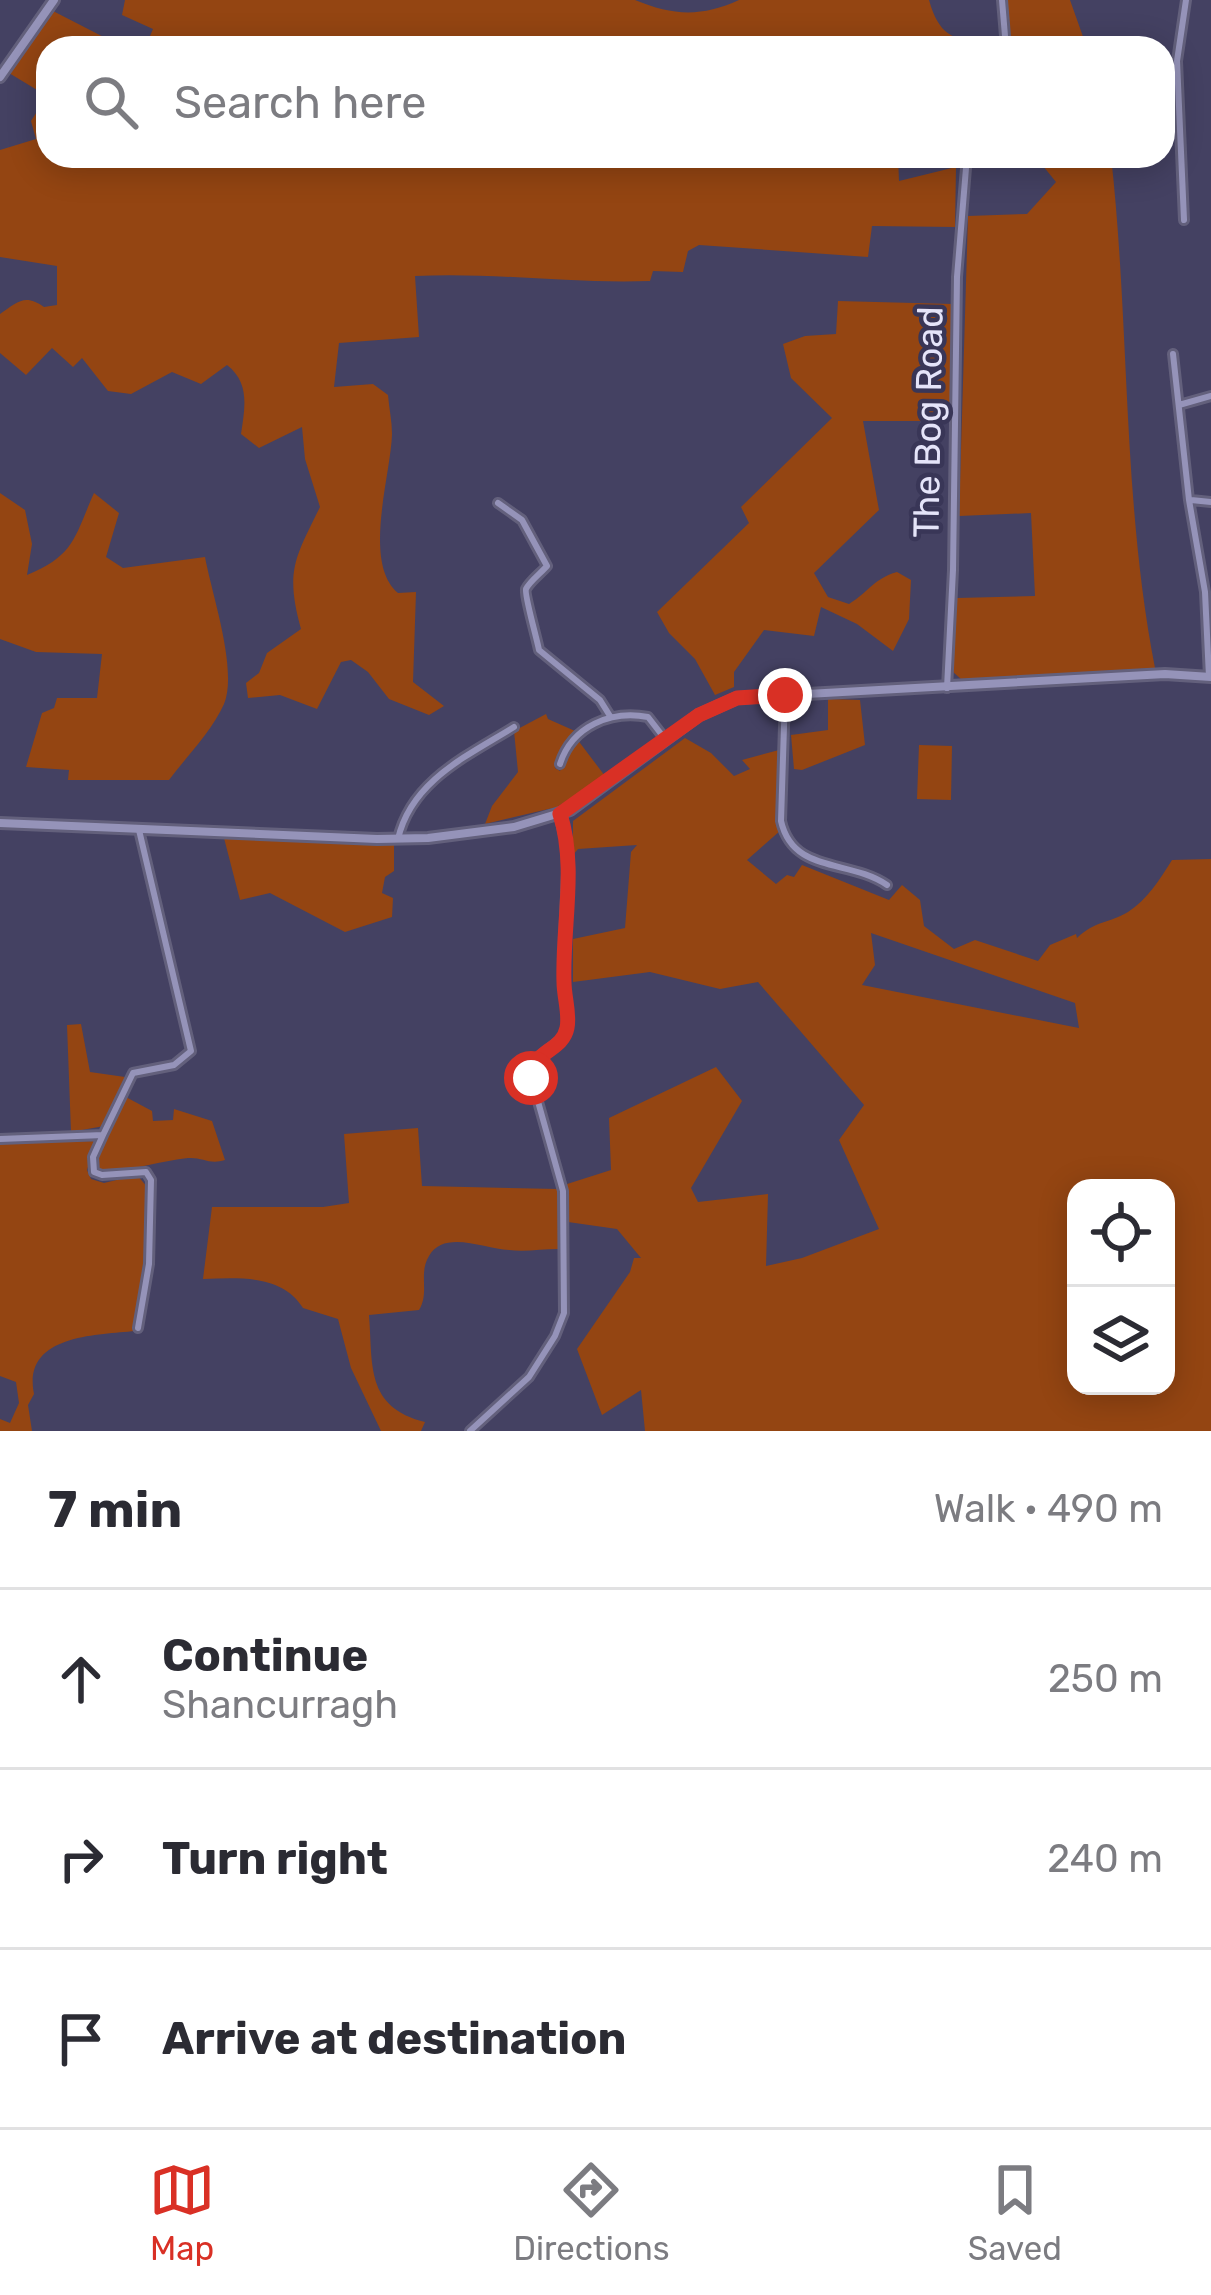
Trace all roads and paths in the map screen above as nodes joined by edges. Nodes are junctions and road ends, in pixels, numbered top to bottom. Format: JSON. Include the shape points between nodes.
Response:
{"nodes":[{"id":1,"x":54,"y":0,"type":"edge"},
{"id":2,"x":1002,"y":0,"type":"edge"},
{"id":3,"x":1186,"y":0,"type":"edge"},
{"id":4,"x":1005,"y":36,"type":"edge"},
{"id":5,"x":0,"y":77,"type":"edge"},
{"id":6,"x":967,"y":168,"type":"edge"},
{"id":7,"x":1184,"y":220,"type":"dead end"},
{"id":8,"x":1172,"y":354,"type":"dead end"},
{"id":9,"x":1211,"y":396,"type":"edge"},
{"id":10,"x":1179,"y":405,"type":"junction"},
{"id":11,"x":1189,"y":500,"type":"junction"},
{"id":12,"x":1211,"y":502,"type":"edge"},
{"id":13,"x":498,"y":503,"type":"dead end"},
{"id":14,"x":1208,"y":592,"type":"edge"},
{"id":15,"x":1210,"y":676,"type":"edge"},
{"id":16,"x":947,"y":688,"type":"junction"},
{"id":17,"x":785,"y":695,"type":"junction"},
{"id":18,"x":610,"y":716,"type":"junction"},
{"id":19,"x":514,"y":727,"type":"dead end"},
{"id":20,"x":665,"y":739,"type":"junction"},
{"id":21,"x":560,"y":764,"type":"dead end"},
{"id":22,"x":560,"y":814,"type":"junction"},
{"id":23,"x":0,"y":823,"type":"edge"},
{"id":24,"x":139,"y":830,"type":"junction"},
{"id":25,"x":398,"y":839,"type":"junction"},
{"id":26,"x":887,"y":885,"type":"dead end"},
{"id":27,"x":103,"y":1135,"type":"junction"},
{"id":28,"x":0,"y":1139,"type":"edge"},
{"id":29,"x":138,"y":1328,"type":"dead end"},
{"id":30,"x":470,"y":1431,"type":"edge"}],
"edges":[{"from":1,"to":5,"type":"street"},
{"from":2,"to":4,"type":"street"},
{"from":3,"to":7,"type":"street","via":[[1177,61]]},
{"from":6,"to":16,"type":"street","name":"The Bog Road"},
{"from":8,"to":10,"type":"street"},
{"from":9,"to":10,"type":"street"},
{"from":10,"to":11,"type":"street"},
{"from":11,"to":12,"type":"street"},
{"from":11,"to":14,"type":"street"},
{"from":13,"to":18,"type":"street","via":[[522,520],[548,566],[525,597],[539,650]]},
{"from":14,"to":15,"type":"street"},
{"from":15,"to":16,"type":"street"},
{"from":16,"to":17,"type":"street"},
{"from":17,"to":20,"type":"street","via":[[737,698]]},
{"from":17,"to":26,"type":"street","via":[[785,836],[798,853]]},
{"from":18,"to":20,"type":"street","via":[[648,717]]},
{"from":18,"to":21,"type":"street","via":[[572,739]]},
{"from":19,"to":25,"type":"street","via":[[420,791]]},
{"from":20,"to":22,"type":"street"},
{"from":22,"to":25,"type":"street","via":[[477,833]]},
{"from":22,"to":30,"type":"street","via":[[568,851],[568,1026],[530,1073],[563,1191],[564,1312],[529,1377]]},
{"from":23,"to":24,"type":"street"},
{"from":24,"to":25,"type":"street"},
{"from":24,"to":27,"type":"street","via":[[191,1051],[174,1065],[133,1073]]},
{"from":27,"to":28,"type":"street"},
{"from":27,"to":29,"type":"street","via":[[94,1172],[146,1172],[151,1180]]}]}
